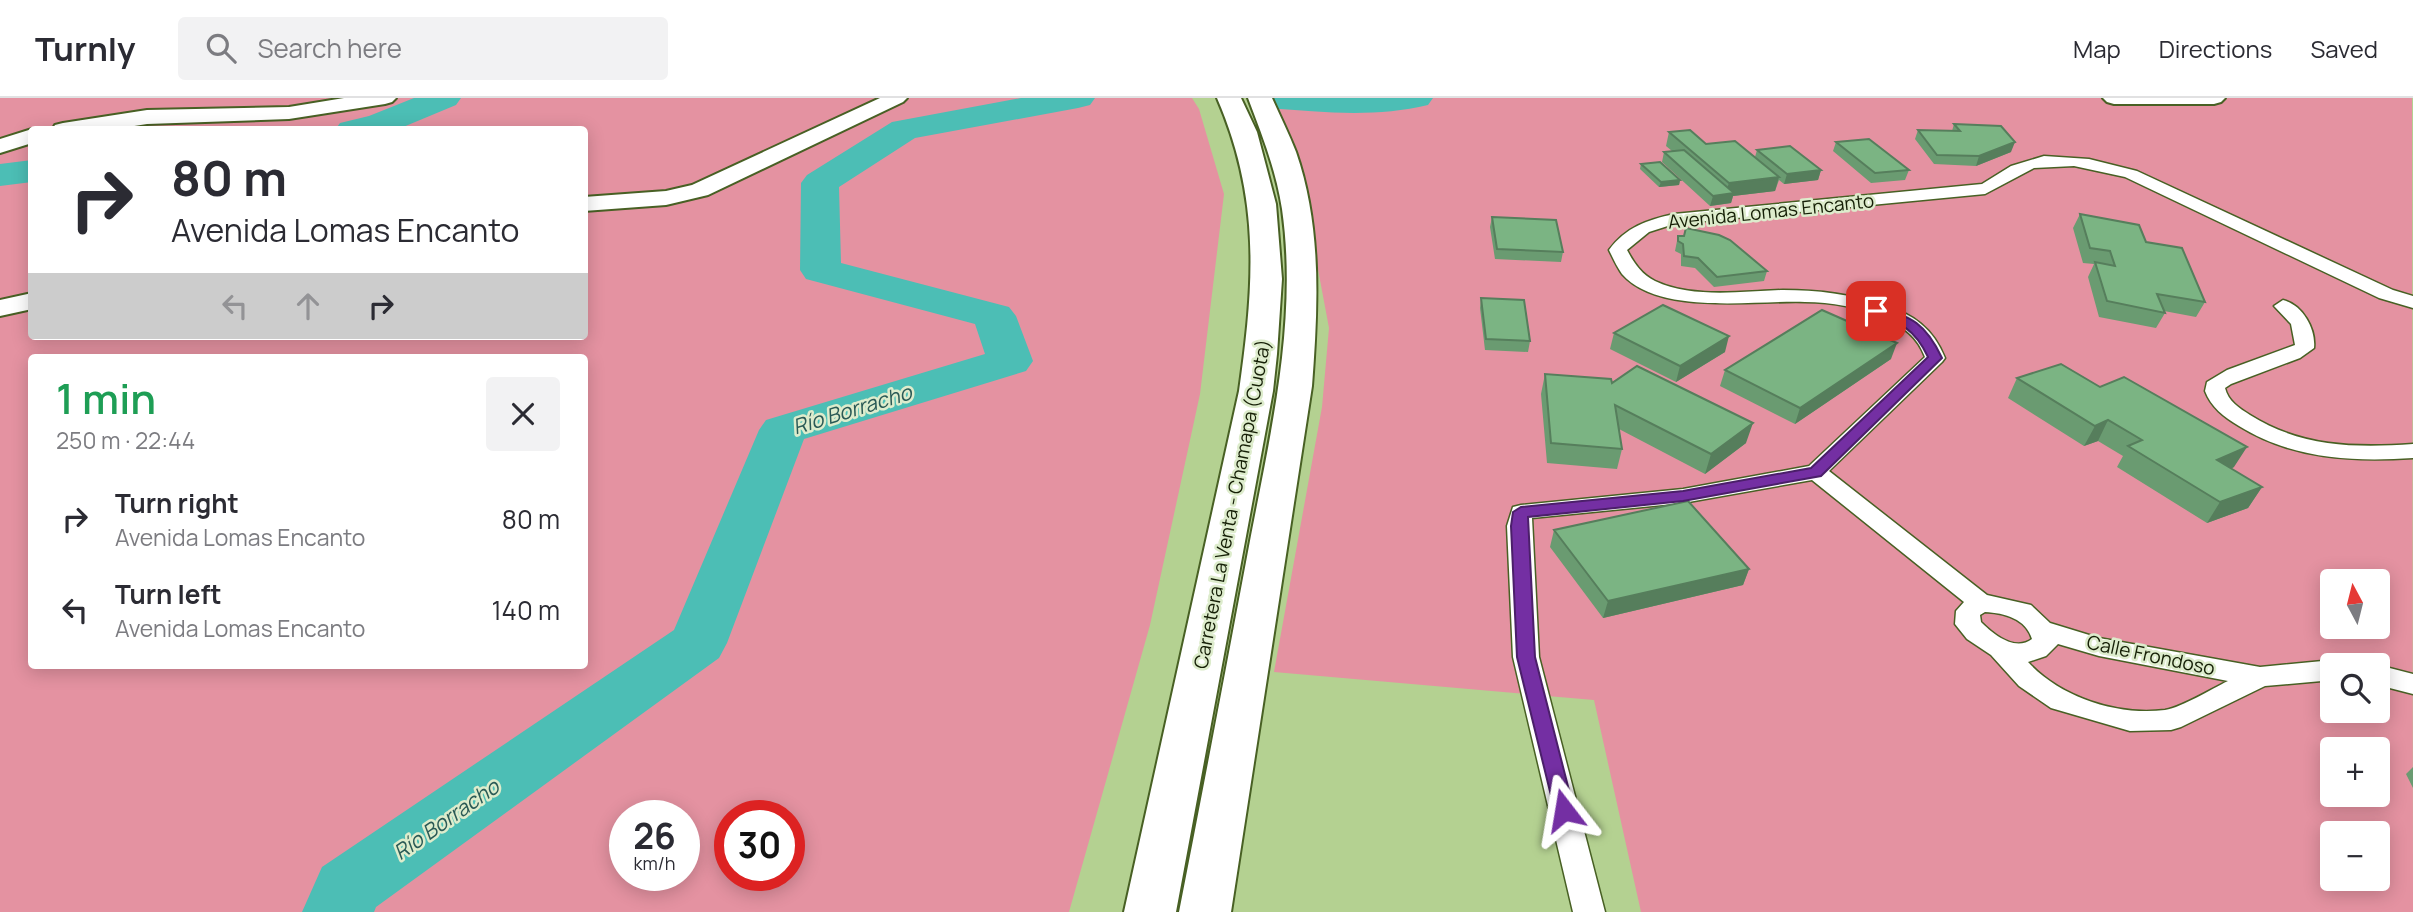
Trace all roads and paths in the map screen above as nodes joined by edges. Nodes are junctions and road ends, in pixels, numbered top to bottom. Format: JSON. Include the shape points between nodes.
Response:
{"nodes":[{"id":1,"x":385,"y":98,"type":"edge"},
{"id":2,"x":896,"y":98,"type":"edge"},
{"id":3,"x":1229,"y":98,"type":"edge"},
{"id":4,"x":1261,"y":98,"type":"edge"},
{"id":5,"x":2115,"y":98,"type":"edge"},
{"id":6,"x":2214,"y":98,"type":"edge"},
{"id":7,"x":89,"y":126,"type":"edge"},
{"id":8,"x":28,"y":137,"type":"edge"},
{"id":9,"x":0,"y":146,"type":"edge"},
{"id":10,"x":588,"y":204,"type":"edge"},
{"id":11,"x":1280,"y":212,"type":"junction"},
{"id":12,"x":2413,"y":302,"type":"edge"},
{"id":13,"x":28,"y":303,"type":"edge"},
{"id":14,"x":2283,"y":306,"type":"dead end"},
{"id":15,"x":0,"y":308,"type":"edge"},
{"id":16,"x":2413,"y":451,"type":"edge"},
{"id":17,"x":1816,"y":472,"type":"junction"},
{"id":18,"x":1981,"y":603,"type":"junction"},
{"id":19,"x":2044,"y":630,"type":"junction"},
{"id":20,"x":2001,"y":650,"type":"junction"},
{"id":21,"x":2320,"y":671,"type":"edge"},
{"id":22,"x":2260,"y":677,"type":"junction"},
{"id":23,"x":2390,"y":678,"type":"edge"},
{"id":24,"x":2413,"y":684,"type":"edge"},
{"id":25,"x":1150,"y":912,"type":"edge"},
{"id":26,"x":1205,"y":912,"type":"edge"},
{"id":27,"x":1589,"y":912,"type":"edge"}],
"edges":[{"from":1,"to":7,"type":"main road","via":[[289,113],[147,117]]},
{"from":2,"to":10,"type":"main road","via":[[701,190],[666,198]]},
{"from":3,"to":11,"type":"highway","name":"Carretera La Venta - Chamapa (Cuota)","via":[[1256,168]]},
{"from":4,"to":11,"type":"highway","name":"Carretera La Venta - Chamapa (Cuota)","via":[[1281,141]]},
{"from":5,"to":6,"type":"main road"},
{"from":8,"to":9,"type":"main road"},
{"from":11,"to":25,"type":"highway","name":"Carretera La Venta - Chamapa (Cuota)","via":[[1256,390]]},
{"from":11,"to":26,"type":"highway","name":"Carretera La Venta - Chamapa (Cuota)","via":[[1302,284],[1293,394]]},
{"from":12,"to":17,"type":"street","name":"Avenida Lomas Encanto","via":[[2386,294],[2131,174],[2068,162],[2031,164],[1985,189],[1696,215],[1666,220],[1628,236],[1618,250],[1622,263],[1635,278],[1658,290],[1684,295],[1808,296],[1899,318],[1924,335],[1935,358]]},
{"from":13,"to":15,"type":"main road"},
{"from":14,"to":16,"type":"street","via":[[2298,319],[2306,339],[2304,348],[2293,356],[2224,377],[2214,386],[2222,404],[2270,436],[2321,452]]},
{"from":17,"to":18,"type":"street"},
{"from":17,"to":27,"type":"street","via":[[1683,496],[1521,512],[1526,657]]},
{"from":18,"to":19,"type":"street","via":[[2016,608]]},
{"from":18,"to":20,"type":"street","name":"Calle Frondoso","via":[[1968,611],[1968,624],[1980,638]]},
{"from":19,"to":20,"type":"street","via":[[2046,642],[2038,651]]},
{"from":19,"to":22,"type":"street","name":"Calle Frondoso","via":[[2099,647]]},
{"from":20,"to":22,"type":"street","name":"Calle Frondoso","via":[[2028,679],[2060,701],[2130,721],[2171,720]]},
{"from":21,"to":22,"type":"street","name":"Calle Frondoso"},
{"from":23,"to":24,"type":"street"}]}
